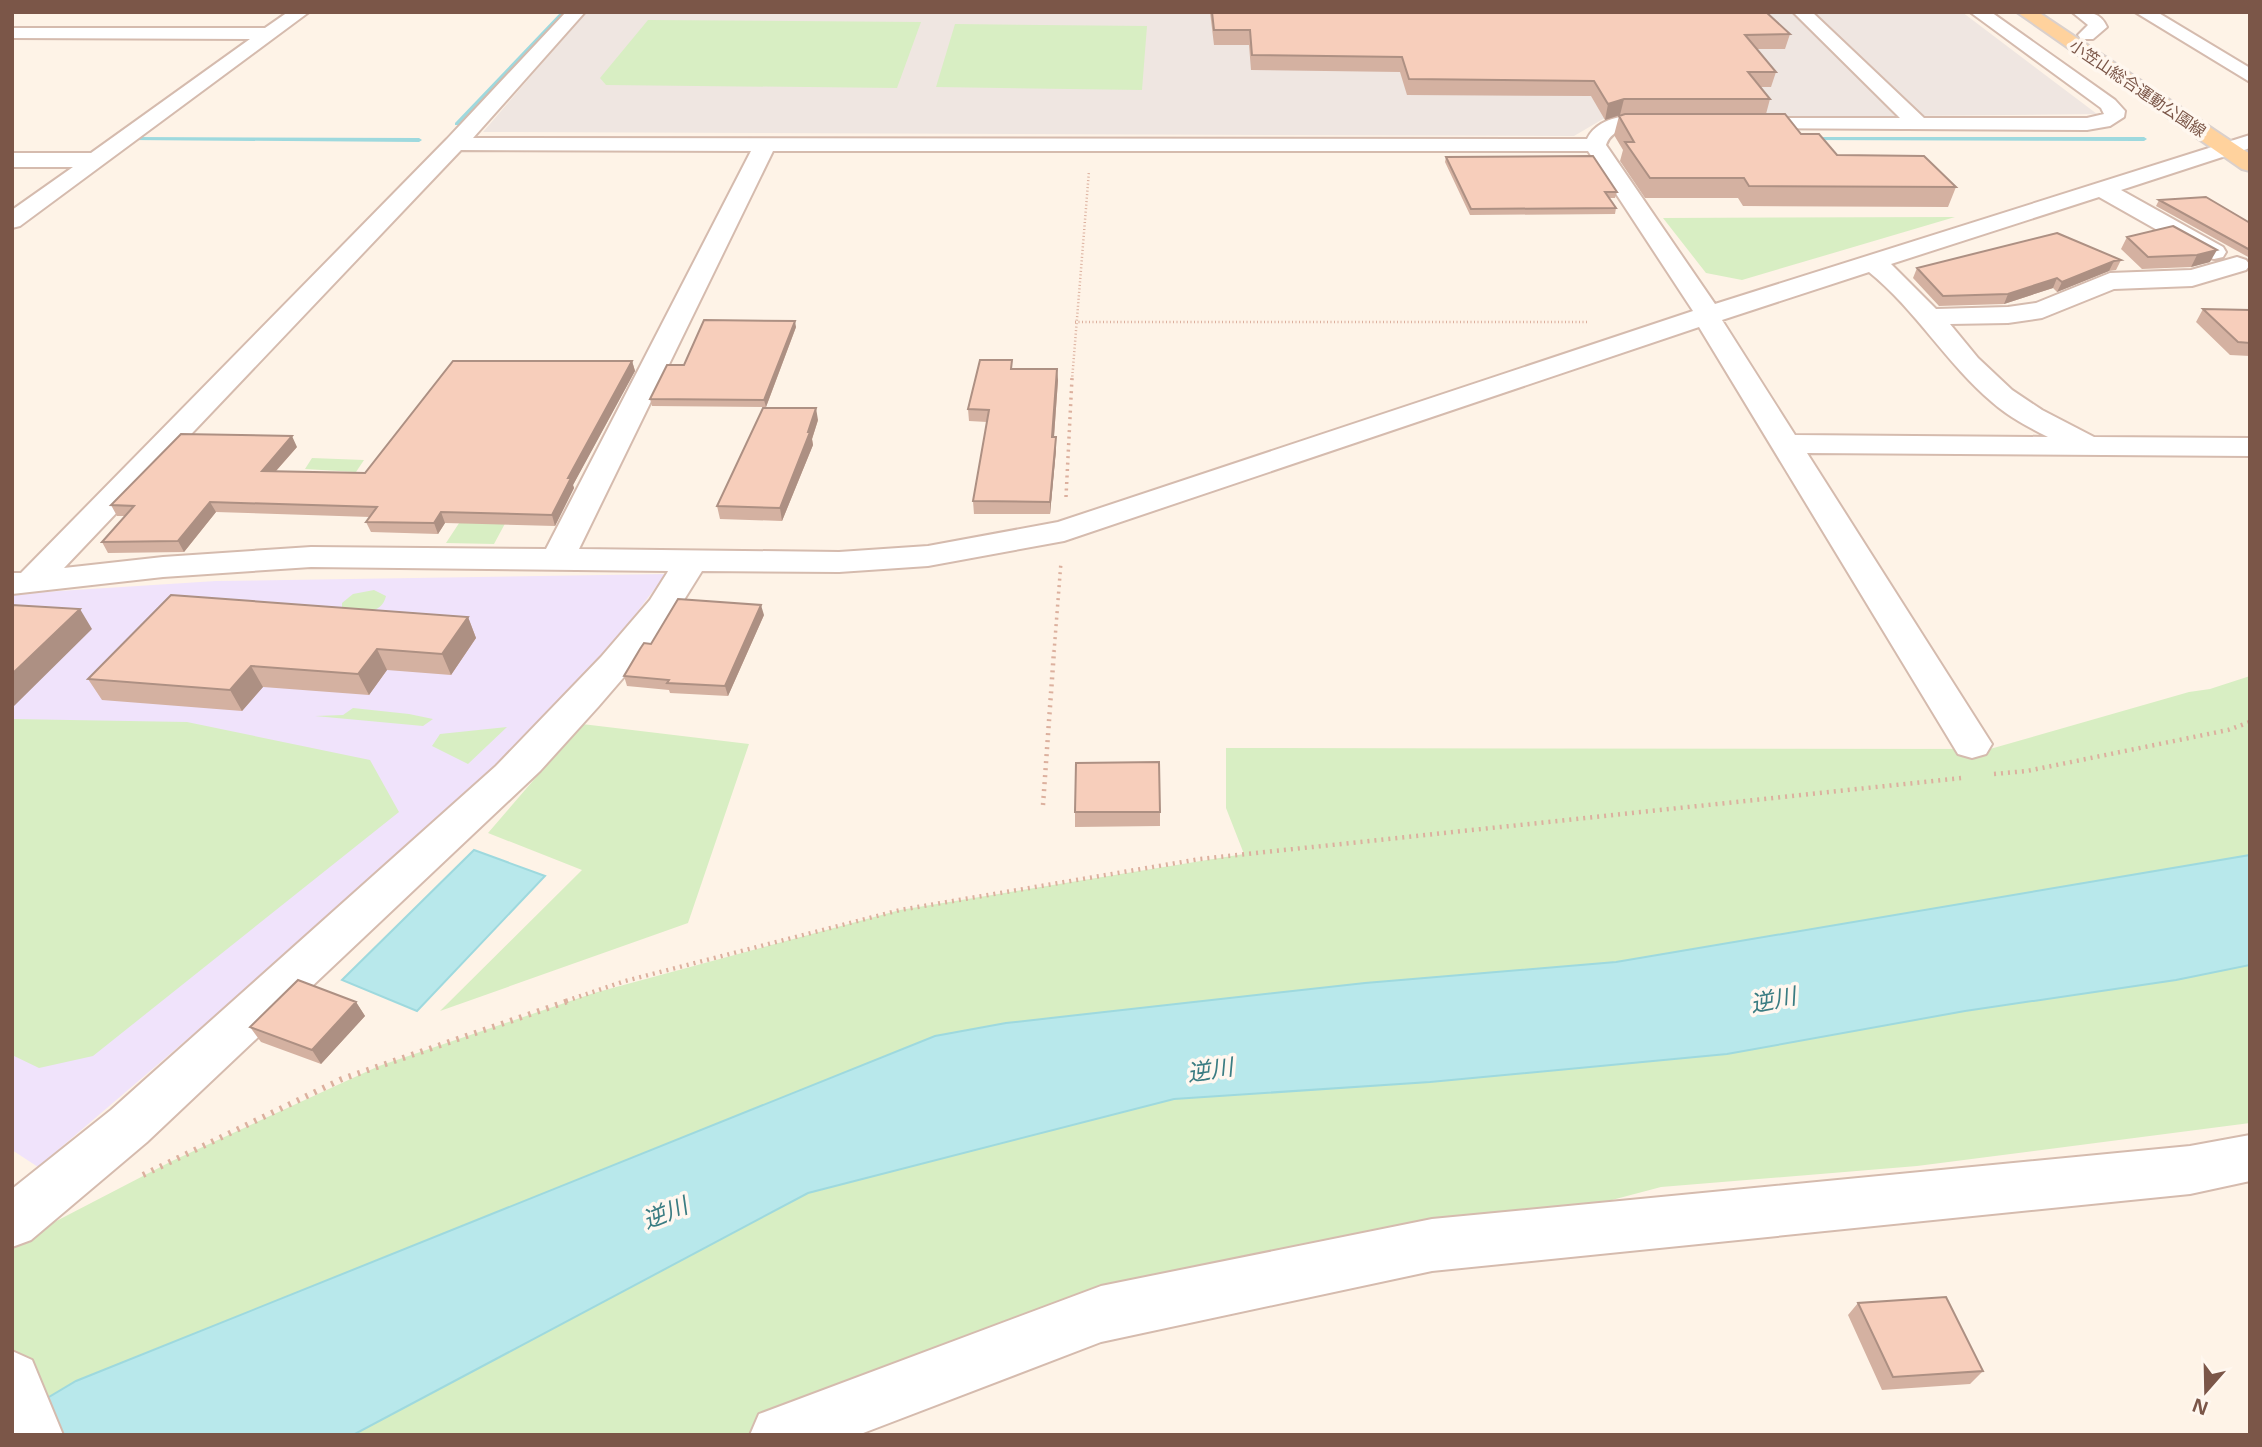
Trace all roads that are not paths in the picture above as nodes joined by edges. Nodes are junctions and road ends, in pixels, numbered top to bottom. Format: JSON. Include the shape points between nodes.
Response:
{"nodes":[{"id":1,"x":300,"y":12,"type":"edge"},
{"id":2,"x":576,"y":12,"type":"edge"},
{"id":3,"x":1802,"y":12,"type":"edge"},
{"id":4,"x":1979,"y":12,"type":"edge"},
{"id":5,"x":2026,"y":12,"type":"edge"},
{"id":6,"x":2050,"y":12,"type":"edge"},
{"id":7,"x":2081,"y":12,"type":"edge"},
{"id":8,"x":2144,"y":12,"type":"edge"},
{"id":9,"x":12,"y":33,"type":"edge"},
{"id":10,"x":270,"y":34,"type":"junction"},
{"id":11,"x":2087,"y":35,"type":"junction"},
{"id":12,"x":2250,"y":76,"type":"edge"},
{"id":13,"x":1917,"y":123,"type":"junction"},
{"id":14,"x":1695,"y":124,"type":"edge"},
{"id":15,"x":1723,"y":124,"type":"edge"},
{"id":16,"x":455,"y":144,"type":"junction"},
{"id":17,"x":765,"y":144,"type":"junction"},
{"id":18,"x":1595,"y":145,"type":"junction"},
{"id":19,"x":2245,"y":148,"type":"edge"},
{"id":20,"x":12,"y":160,"type":"edge"},
{"id":21,"x":97,"y":160,"type":"junction"},
{"id":22,"x":2102,"y":189,"type":"junction"},
{"id":23,"x":12,"y":221,"type":"edge"},
{"id":24,"x":1874,"y":263,"type":"junction"},
{"id":25,"x":2243,"y":268,"type":"edge"},
{"id":26,"x":1708,"y":315,"type":"junction"},
{"id":27,"x":1931,"y":317,"type":"junction"},
{"id":28,"x":1786,"y":444,"type":"junction"},
{"id":29,"x":2088,"y":446,"type":"junction"},
{"id":30,"x":2250,"y":447,"type":"edge"},
{"id":31,"x":556,"y":560,"type":"junction"},
{"id":32,"x":689,"y":561,"type":"junction"},
{"id":33,"x":21,"y":584,"type":"edge"},
{"id":34,"x":1972,"y":760,"type":"road end"},
{"id":35,"x":2250,"y":1158,"type":"edge"},
{"id":36,"x":12,"y":1222,"type":"edge"},
{"id":37,"x":12,"y":1380,"type":"edge"},
{"id":38,"x":33,"y":1435,"type":"edge"},
{"id":39,"x":780,"y":1435,"type":"edge"}],
"edges":[{"from":1,"to":10,"type":"street"},
{"from":2,"to":16,"type":"street"},
{"from":3,"to":13,"type":"street"},
{"from":4,"to":13,"type":"street","via":[[2108,104],[2114,117],[2087,124]]},
{"from":5,"to":19,"type":"main road","name":"小笠山総合運動公園線"},
{"from":6,"to":11,"type":"main road","name":"小笠山総合運動公園線"},
{"from":7,"to":11,"type":"street","via":[[2098,27]]},
{"from":8,"to":12,"type":"street"},
{"from":9,"to":10,"type":"street"},
{"from":10,"to":21,"type":"street"},
{"from":11,"to":19,"type":"main road","name":"小笠山総合運動公園線"},
{"from":13,"to":15,"type":"street"},
{"from":14,"to":18,"type":"street","via":[[1620,124],[1603,128],[1596,134]]},
{"from":16,"to":17,"type":"street"},
{"from":16,"to":33,"type":"street"},
{"from":17,"to":18,"type":"street"},
{"from":17,"to":31,"type":"street"},
{"from":18,"to":26,"type":"street"},
{"from":19,"to":22,"type":"street"},
{"from":20,"to":21,"type":"street"},
{"from":21,"to":23,"type":"street"},
{"from":22,"to":24,"type":"street"},
{"from":22,"to":25,"type":"street"},
{"from":24,"to":26,"type":"street"},
{"from":24,"to":27,"type":"street","via":[[1900,282]]},
{"from":25,"to":27,"type":"street","via":[[2192,278],[2110,281],[2042,310]]},
{"from":26,"to":28,"type":"street"},
{"from":26,"to":32,"type":"street","via":[[1064,531],[928,556],[839,562]]},
{"from":27,"to":29,"type":"street","via":[[1960,356],[2003,398]]},
{"from":28,"to":29,"type":"street"},
{"from":28,"to":34,"type":"street"},
{"from":29,"to":30,"type":"street"},
{"from":31,"to":32,"type":"street"},
{"from":31,"to":33,"type":"street","via":[[311,557],[163,567]]},
{"from":32,"to":36,"type":"street","via":[[647,627],[567,721],[129,1126]]},
{"from":35,"to":39,"type":"street","via":[[2190,1170],[1432,1245],[1101,1314]]},
{"from":37,"to":38,"type":"street"}]}
